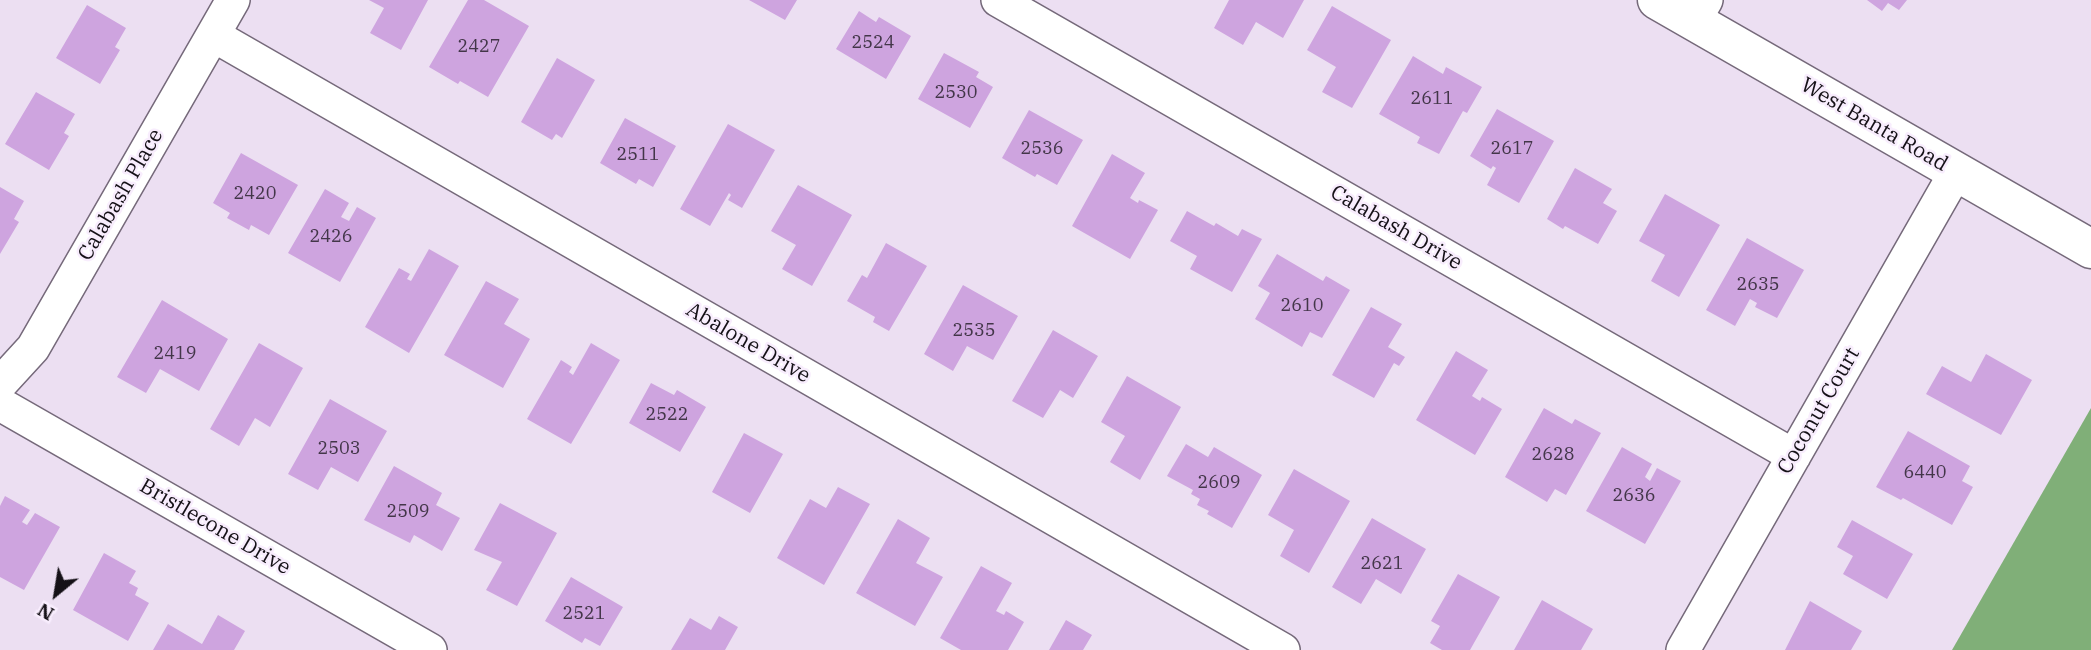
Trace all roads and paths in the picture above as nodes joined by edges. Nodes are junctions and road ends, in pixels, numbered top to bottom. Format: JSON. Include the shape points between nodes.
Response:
{"nodes":[{"id":1,"x":233,"y":0,"type":"edge"},
{"id":2,"x":998,"y":0,"type":"edge"},
{"id":3,"x":1657,"y":0,"type":"edge"},
{"id":4,"x":1700,"y":11,"type":"edge"},
{"id":5,"x":213,"y":36,"type":"junction"},
{"id":6,"x":1956,"y":172,"type":"junction"},
{"id":7,"x":2091,"y":249,"type":"edge"},
{"id":8,"x":0,"y":384,"type":"edge"},
{"id":9,"x":0,"y":404,"type":"edge"},
{"id":10,"x":1794,"y":456,"type":"junction"},
{"id":11,"x":430,"y":650,"type":"edge"},
{"id":12,"x":1283,"y":650,"type":"edge"},
{"id":13,"x":1683,"y":650,"type":"edge"}],
"edges":[{"from":1,"to":5,"type":"street","name":"Calabash Place"},
{"from":2,"to":10,"type":"street","name":"Calabash Drive"},
{"from":3,"to":4,"type":"street","name":"West Banta Road"},
{"from":4,"to":6,"type":"street","name":"West Banta Road"},
{"from":5,"to":8,"type":"street","name":"Calabash Place","via":[[43,331]]},
{"from":5,"to":12,"type":"street","name":"Abalone Drive"},
{"from":6,"to":7,"type":"street","name":"West Banta Road"},
{"from":6,"to":10,"type":"street","name":"Coconut Court"},
{"from":9,"to":11,"type":"street","name":"Bristlecone Drive"},
{"from":10,"to":13,"type":"street","name":"Coconut Court"}]}
